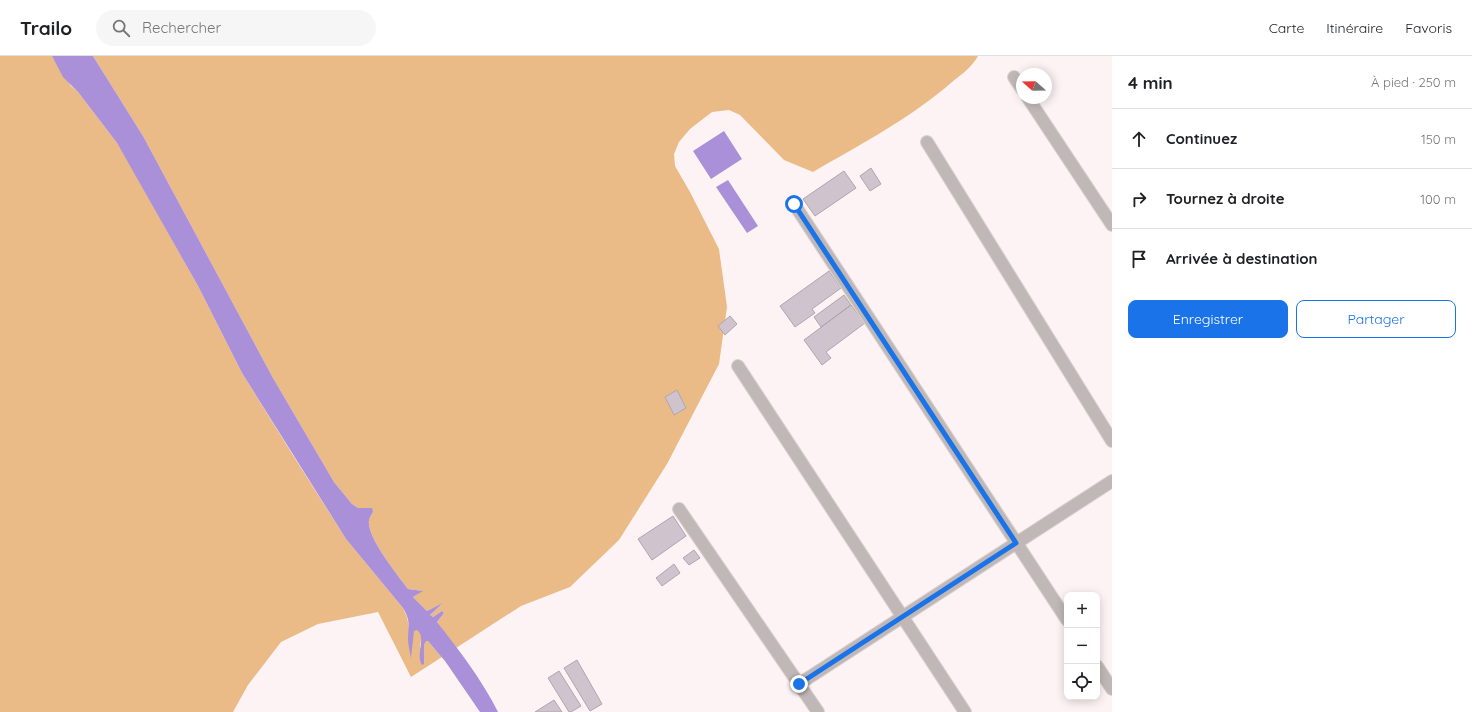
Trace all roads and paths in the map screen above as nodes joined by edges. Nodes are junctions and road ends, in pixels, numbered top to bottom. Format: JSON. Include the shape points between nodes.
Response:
{"nodes":[{"id":1,"x":1014,"y":77,"type":"dead end"},
{"id":2,"x":1016,"y":80,"type":"edge"},
{"id":3,"x":1032,"y":104,"type":"edge"},
{"id":4,"x":927,"y":142,"type":"dead end"},
{"id":5,"x":794,"y":204,"type":"dead end"},
{"id":6,"x":1112,"y":225,"type":"edge"},
{"id":7,"x":738,"y":366,"type":"dead end"},
{"id":8,"x":1112,"y":440,"type":"edge"},
{"id":9,"x":1112,"y":481,"type":"edge"},
{"id":10,"x":679,"y":509,"type":"dead end"},
{"id":11,"x":1016,"y":543,"type":"junction"},
{"id":12,"x":1064,"y":615,"type":"edge"},
{"id":13,"x":902,"y":617,"type":"junction"},
{"id":14,"x":1100,"y":671,"type":"edge"},
{"id":15,"x":799,"y":684,"type":"junction"},
{"id":16,"x":1112,"y":689,"type":"edge"},
{"id":17,"x":818,"y":712,"type":"edge"},
{"id":18,"x":965,"y":712,"type":"edge"}],
"edges":[{"from":1,"to":2,"type":"street"},
{"from":3,"to":6,"type":"street"},
{"from":4,"to":8,"type":"street"},
{"from":5,"to":11,"type":"street"},
{"from":7,"to":13,"type":"street"},
{"from":9,"to":11,"type":"street"},
{"from":10,"to":15,"type":"street"},
{"from":11,"to":12,"type":"street"},
{"from":11,"to":13,"type":"street"},
{"from":13,"to":15,"type":"street"},
{"from":13,"to":18,"type":"street"},
{"from":14,"to":16,"type":"street"},
{"from":15,"to":17,"type":"street"}]}
